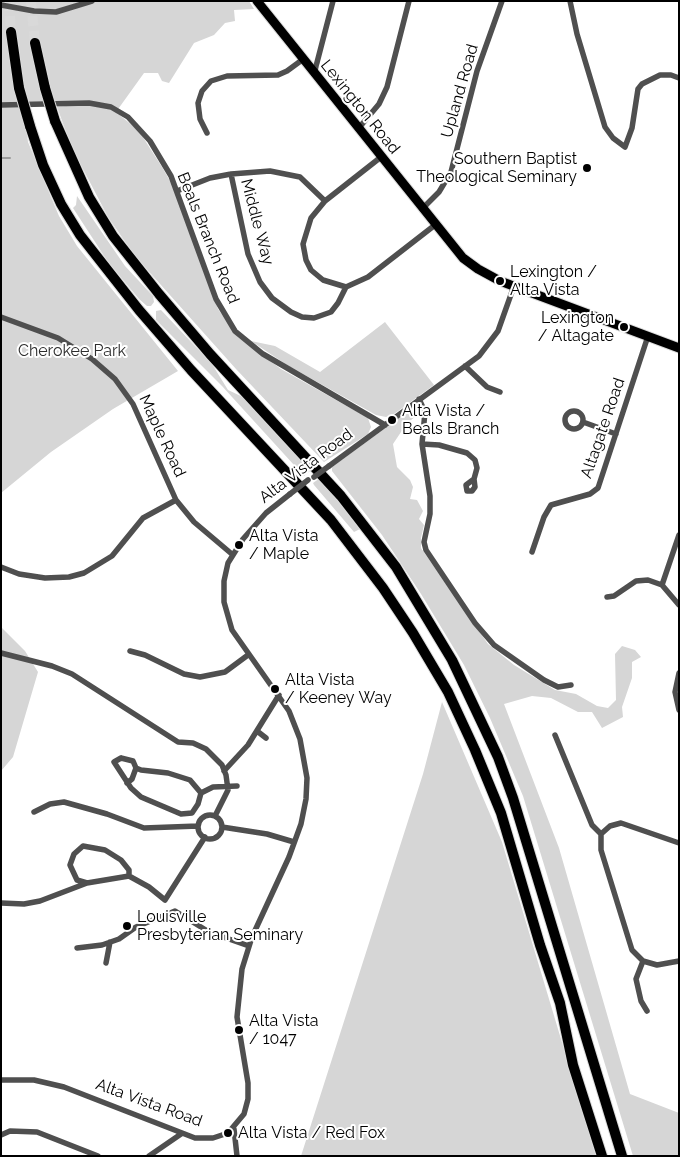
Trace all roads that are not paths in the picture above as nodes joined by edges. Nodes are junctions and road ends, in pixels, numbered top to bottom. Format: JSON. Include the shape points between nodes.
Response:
{"nodes":[{"id":1,"x":92,"y":1,"type":"edge"},
{"id":2,"x":257,"y":1,"type":"edge"},
{"id":3,"x":334,"y":1,"type":"edge"},
{"id":4,"x":409,"y":1,"type":"edge"},
{"id":5,"x":502,"y":1,"type":"edge"},
{"id":6,"x":570,"y":1,"type":"edge"},
{"id":7,"x":1,"y":5,"type":"edge"},
{"id":8,"x":11,"y":32,"type":"tunnel mouth"},
{"id":9,"x":36,"y":43,"type":"tunnel mouth"},
{"id":10,"x":302,"y":60,"type":"junction"},
{"id":11,"x":314,"y":74,"type":"junction"},
{"id":12,"x":679,"y":78,"type":"edge"},
{"id":13,"x":1,"y":105,"type":"edge"},
{"id":14,"x":358,"y":129,"type":"junction"},
{"id":15,"x":207,"y":133,"type":"dead end"},
{"id":16,"x":381,"y":157,"type":"junction"},
{"id":17,"x":230,"y":174,"type":"junction"},
{"id":18,"x":177,"y":191,"type":"junction"},
{"id":19,"x":325,"y":201,"type":"junction"},
{"id":20,"x":422,"y":209,"type":"junction"},
{"id":21,"x":435,"y":225,"type":"junction"},
{"id":22,"x":514,"y":286,"type":"junction"},
{"id":23,"x":346,"y":287,"type":"junction"},
{"id":24,"x":1,"y":317,"type":"edge"},
{"id":25,"x":648,"y":336,"type":"junction"},
{"id":26,"x":679,"y":348,"type":"edge"},
{"id":27,"x":465,"y":366,"type":"junction"},
{"id":28,"x":500,"y":392,"type":"dead end"},
{"id":29,"x":419,"y":399,"type":"junction"},
{"id":30,"x":583,"y":422,"type":"dead end"},
{"id":31,"x":385,"y":425,"type":"junction"},
{"id":32,"x":616,"y":434,"type":"junction"},
{"id":33,"x":422,"y":444,"type":"junction"},
{"id":34,"x":474,"y":479,"type":"dead end"},
{"id":35,"x":176,"y":500,"type":"junction"},
{"id":36,"x":679,"y":534,"type":"edge"},
{"id":37,"x":532,"y":552,"type":"dead end"},
{"id":38,"x":233,"y":555,"type":"junction"},
{"id":39,"x":1,"y":567,"type":"edge"},
{"id":40,"x":662,"y":585,"type":"junction"},
{"id":41,"x":607,"y":598,"type":"dead end"},
{"id":42,"x":679,"y":605,"type":"edge"},
{"id":43,"x":130,"y":650,"type":"dead end"},
{"id":44,"x":1,"y":652,"type":"edge"},
{"id":45,"x":248,"y":655,"type":"junction"},
{"id":46,"x":679,"y":673,"type":"edge"},
{"id":47,"x":571,"y":686,"type":"dead end"},
{"id":48,"x":279,"y":695,"type":"junction"},
{"id":49,"x":679,"y":710,"type":"edge"},
{"id":50,"x":257,"y":731,"type":"junction"},
{"id":51,"x":555,"y":735,"type":"dead end"},
{"id":52,"x":266,"y":738,"type":"dead end"},
{"id":53,"x":136,"y":768,"type":"junction"},
{"id":54,"x":224,"y":771,"type":"junction"},
{"id":55,"x":127,"y":783,"type":"junction"},
{"id":56,"x":227,"y":785,"type":"junction"},
{"id":57,"x":237,"y":786,"type":"dead end"},
{"id":58,"x":201,"y":793,"type":"junction"},
{"id":59,"x":34,"y":812,"type":"dead end"},
{"id":60,"x":215,"y":816,"type":"junction"},
{"id":61,"x":198,"y":826,"type":"junction"},
{"id":62,"x":222,"y":827,"type":"junction"},
{"id":63,"x":601,"y":834,"type":"junction"},
{"id":64,"x":205,"y":838,"type":"junction"},
{"id":65,"x":294,"y":842,"type":"junction"},
{"id":66,"x":679,"y":843,"type":"edge"},
{"id":67,"x":129,"y":876,"type":"junction"},
{"id":68,"x":87,"y":883,"type":"junction"},
{"id":69,"x":1,"y":903,"type":"edge"},
{"id":70,"x":110,"y":942,"type":"junction"},
{"id":71,"x":249,"y":946,"type":"junction"},
{"id":72,"x":77,"y":948,"type":"dead end"},
{"id":73,"x":643,"y":961,"type":"junction"},
{"id":74,"x":679,"y":961,"type":"edge"},
{"id":75,"x":106,"y":963,"type":"dead end"},
{"id":76,"x":647,"y":1011,"type":"dead end"},
{"id":77,"x":1,"y":1080,"type":"edge"},
{"id":78,"x":234,"y":1129,"type":"junction"},
{"id":79,"x":182,"y":1134,"type":"junction"},
{"id":80,"x":1,"y":1135,"type":"edge"},
{"id":81,"x":98,"y":1156,"type":"edge"},
{"id":82,"x":149,"y":1156,"type":"edge"},
{"id":83,"x":237,"y":1156,"type":"edge"},
{"id":84,"x":602,"y":1156,"type":"edge"},
{"id":85,"x":622,"y":1156,"type":"edge"}],
"edges":[{"from":1,"to":7,"type":"street","via":[[56,12]]},
{"from":2,"to":10,"type":"main road","name":"Lexington Road"},
{"from":3,"to":11,"type":"street"},
{"from":4,"to":14,"type":"street","via":[[388,87],[379,104]]},
{"from":5,"to":20,"type":"street","name":"Upland Road","via":[[477,72],[451,172],[439,192]]},
{"from":6,"to":12,"type":"street","via":[[605,128],[625,147],[632,128],[638,89],[660,74]]},
{"from":8,"to":84,"type":"highway","bridge":true,"via":[[19,88],[30,126],[54,188],[80,235],[191,370],[331,520],[388,595],[448,692],[501,813],[560,1003],[573,1065]]},
{"from":9,"to":85,"type":"highway","bridge":true,"via":[[54,120],[88,197],[113,236],[210,354],[341,496],[396,567],[452,660],[498,757],[513,798]]},
{"from":10,"to":11,"type":"main road","name":"Lexington Road"},
{"from":10,"to":15,"type":"street","via":[[278,75],[227,76],[211,82],[202,91],[198,103],[200,119]]},
{"from":11,"to":14,"type":"main road","name":"Lexington Road"},
{"from":13,"to":18,"type":"street","name":"Beals Branch Road","via":[[89,103],[119,111],[134,122],[150,142]]},
{"from":14,"to":16,"type":"main road","name":"Lexington Road"},
{"from":16,"to":19,"type":"street"},
{"from":16,"to":20,"type":"main road","name":"Lexington Road"},
{"from":17,"to":18,"type":"street"},
{"from":17,"to":19,"type":"street","via":[[270,172],[295,175]]},
{"from":17,"to":23,"type":"street","name":"Middle Way","via":[[248,254],[260,282],[272,298],[291,312],[314,318],[330,312]]},
{"from":18,"to":31,"type":"street","name":"Beals Branch Road","via":[[216,299],[235,331],[263,354]]},
{"from":19,"to":23,"type":"street","via":[[305,231],[306,260],[318,277]]},
{"from":20,"to":21,"type":"main road","name":"Lexington Road"},
{"from":21,"to":22,"type":"main road","name":"Lexington Road","via":[[468,262]]},
{"from":21,"to":23,"type":"street","via":[[368,277]]},
{"from":22,"to":25,"type":"main road","name":"Lexington Road"},
{"from":22,"to":27,"type":"street","name":"Alta Vista Road","via":[[494,338],[479,356]]},
{"from":24,"to":35,"type":"street","name":"Maple Road","via":[[58,338],[92,358],[115,379],[133,404]]},
{"from":25,"to":26,"type":"main road","name":"Lexington Road"},
{"from":25,"to":32,"type":"street","name":"Altagate Road"},
{"from":27,"to":28,"type":"street","via":[[487,387]]},
{"from":27,"to":29,"type":"street","name":"Alta Vista Road"},
{"from":29,"to":31,"type":"street","name":"Alta Vista Road"},
{"from":29,"to":33,"type":"street","via":[[425,412]]},
{"from":30,"to":32,"type":"street"},
{"from":31,"to":38,"type":"street","name":"Alta Vista Road","bridge":true,"via":[[290,494],[255,524]]},
{"from":32,"to":37,"type":"street","name":"Altagate Road","via":[[598,488],[590,494],[551,505]]},
{"from":33,"to":34,"type":"street","via":[[467,453],[476,464]]},
{"from":33,"to":47,"type":"street","via":[[430,496],[424,546],[430,557],[479,628],[494,644],[544,680],[558,687]]},
{"from":35,"to":38,"type":"street","name":"Maple Road","via":[[194,522]]},
{"from":35,"to":39,"type":"street","via":[[143,518],[112,556],[84,573],[45,578]]},
{"from":36,"to":40,"type":"street"},
{"from":38,"to":45,"type":"street","name":"Alta Vista Road","via":[[224,581],[224,602],[232,630]]},
{"from":40,"to":41,"type":"street","via":[[648,580],[636,581]]},
{"from":40,"to":42,"type":"street"},
{"from":43,"to":45,"type":"street","via":[[200,678],[225,672]]},
{"from":44,"to":54,"type":"street","via":[[72,674],[178,742],[193,743],[206,750]]},
{"from":45,"to":48,"type":"street","name":"Alta Vista Road"},
{"from":46,"to":49,"type":"street","via":[[675,692]]},
{"from":48,"to":50,"type":"street"},
{"from":48,"to":65,"type":"street","name":"Alta Vista Road","via":[[300,738],[306,769],[306,799]]},
{"from":50,"to":52,"type":"street"},
{"from":50,"to":54,"type":"street"},
{"from":51,"to":63,"type":"street","via":[[592,826]]},
{"from":53,"to":55,"type":"street"},
{"from":53,"to":55,"type":"street","via":[[127,758],[114,762]]},
{"from":53,"to":58,"type":"street","via":[[190,780]]},
{"from":54,"to":56,"type":"street"},
{"from":55,"to":58,"type":"street","via":[[141,797],[181,814],[192,813]]},
{"from":56,"to":57,"type":"street"},
{"from":56,"to":58,"type":"street"},
{"from":56,"to":60,"type":"street","via":[[228,790]]},
{"from":59,"to":61,"type":"street","via":[[50,804],[64,802],[144,828]]},
{"from":60,"to":61,"type":"street","via":[[202,817]]},
{"from":60,"to":62,"type":"street"},
{"from":61,"to":64,"type":"street"},
{"from":62,"to":64,"type":"street","via":[[218,836]]},
{"from":62,"to":65,"type":"street"},
{"from":63,"to":66,"type":"street","via":[[621,822]]},
{"from":63,"to":73,"type":"street","via":[[601,850],[628,941]]},
{"from":64,"to":67,"type":"street","via":[[165,900]]},
{"from":65,"to":71,"type":"street","name":"Alta Vista Road"},
{"from":67,"to":68,"type":"street"},
{"from":67,"to":68,"type":"street","via":[[129,870],[121,860],[106,850],[84,846],[74,854],[70,865],[78,880]]},
{"from":68,"to":69,"type":"street","via":[[40,901]]},
{"from":70,"to":71,"type":"street","via":[[175,910],[209,932]]},
{"from":70,"to":72,"type":"street"},
{"from":70,"to":75,"type":"street"},
{"from":71,"to":78,"type":"street","name":"Alta Vista Road","via":[[237,1003],[248,1099],[244,1114]]},
{"from":73,"to":74,"type":"street","via":[[666,965]]},
{"from":73,"to":76,"type":"street","via":[[636,979],[641,1002]]},
{"from":77,"to":79,"type":"street","name":"Alta Vista Road","via":[[34,1080],[64,1087]]},
{"from":78,"to":79,"type":"street","name":"Alta Vista Road","via":[[213,1138]]},
{"from":78,"to":83,"type":"street"},
{"from":79,"to":82,"type":"street"},
{"from":80,"to":81,"type":"street","via":[[10,1131],[37,1132]]}]}
